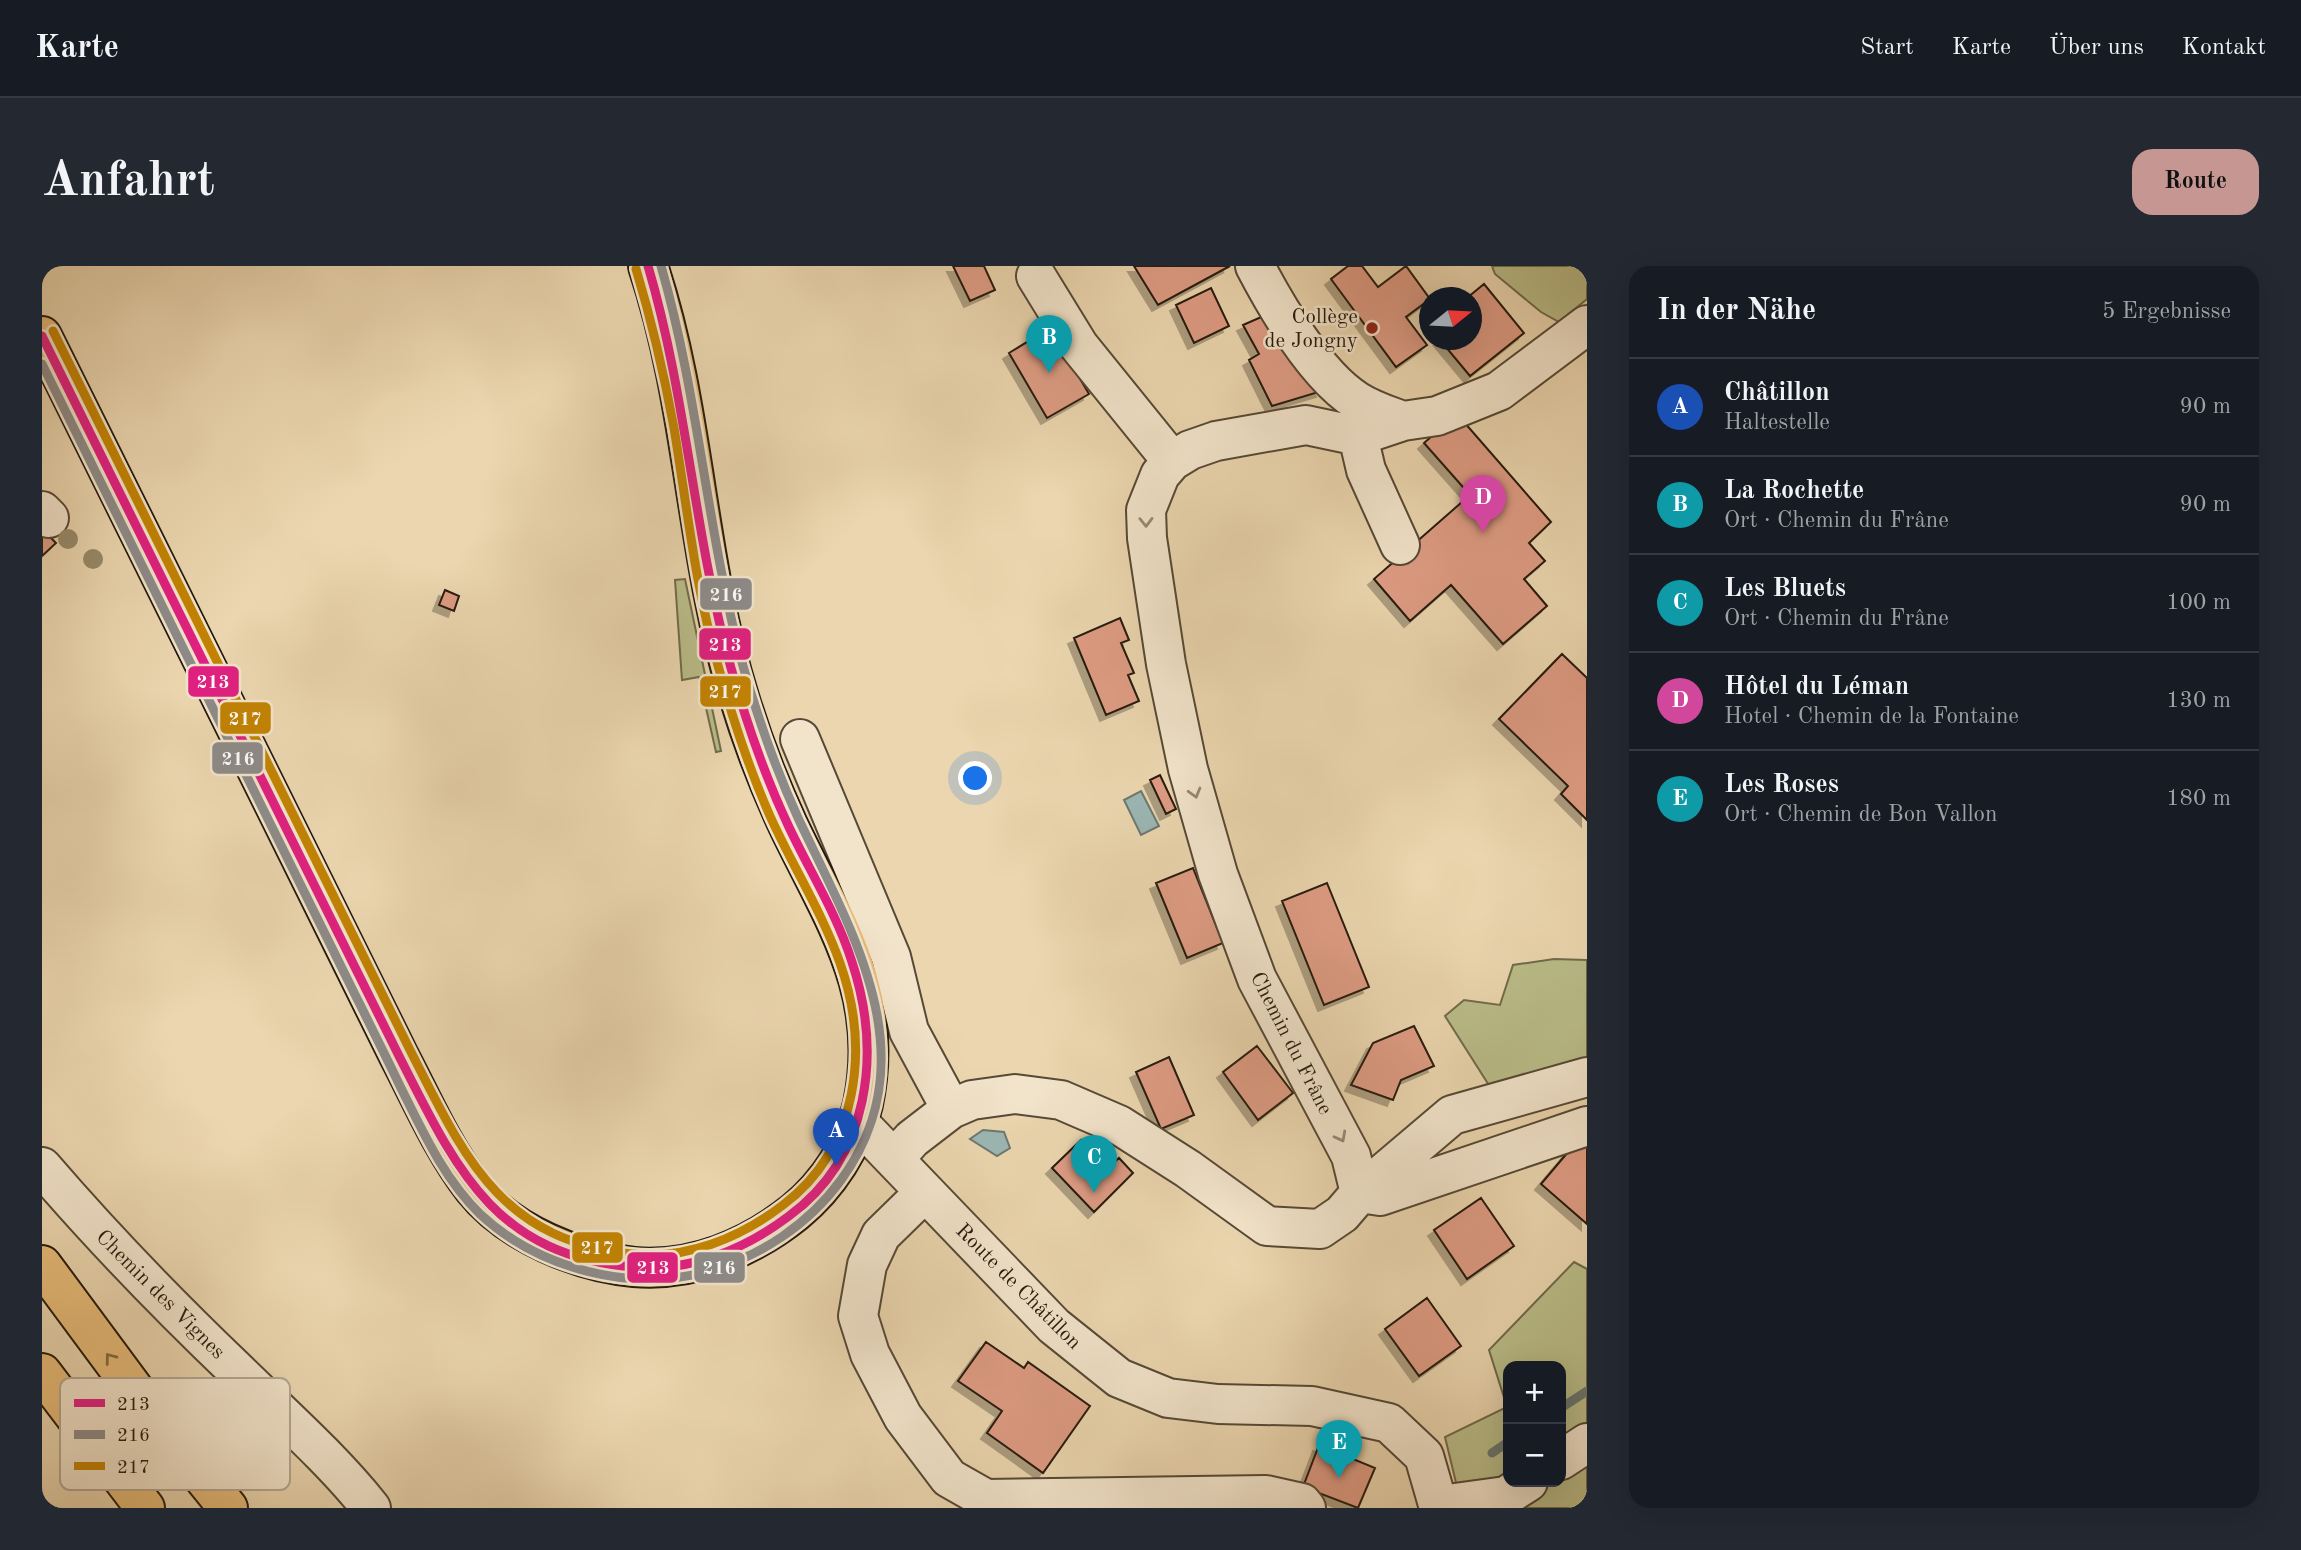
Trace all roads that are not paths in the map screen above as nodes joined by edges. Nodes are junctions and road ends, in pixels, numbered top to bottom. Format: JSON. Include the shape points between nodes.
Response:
{"nodes":[{"id":1,"x":648,"y":266,"type":"edge"},
{"id":2,"x":1255,"y":266,"type":"edge"},
{"id":3,"x":1037,"y":276,"type":"dead end"},
{"id":4,"x":1587,"y":325,"type":"edge"},
{"id":5,"x":42,"y":336,"type":"edge"},
{"id":6,"x":1329,"y":377,"type":"junction"},
{"id":7,"x":1403,"y":421,"type":"junction"},
{"id":8,"x":1306,"y":425,"type":"junction"},
{"id":9,"x":1358,"y":436,"type":"junction"},
{"id":10,"x":1172,"y":461,"type":"junction"},
{"id":11,"x":1401,"y":545,"type":"dead end"},
{"id":12,"x":1150,"y":684,"type":"dead end"},
{"id":13,"x":1181,"y":734,"type":"junction"},
{"id":14,"x":800,"y":739,"type":"dead end"},
{"id":15,"x":1587,"y":1077,"type":"edge"},
{"id":16,"x":951,"y":1109,"type":"junction"},
{"id":17,"x":859,"y":1123,"type":"junction"},
{"id":18,"x":1587,"y":1126,"type":"edge"},
{"id":19,"x":895,"y":1158,"type":"junction"},
{"id":20,"x":42,"y":1167,"type":"edge"},
{"id":21,"x":925,"y":1192,"type":"junction"},
{"id":22,"x":1360,"y":1193,"type":"junction"},
{"id":23,"x":42,"y":1265,"type":"edge"},
{"id":24,"x":42,"y":1373,"type":"edge"},
{"id":25,"x":126,"y":1378,"type":"edge"},
{"id":26,"x":244,"y":1378,"type":"edge"},
{"id":27,"x":60,"y":1397,"type":"edge"},
{"id":28,"x":290,"y":1422,"type":"edge"},
{"id":29,"x":1587,"y":1443,"type":"edge"},
{"id":30,"x":1566,"y":1457,"type":"edge"},
{"id":31,"x":1520,"y":1487,"type":"edge"},
{"id":32,"x":131,"y":1490,"type":"edge"},
{"id":33,"x":213,"y":1490,"type":"edge"},
{"id":34,"x":1440,"y":1507,"type":"edge"},
{"id":35,"x":145,"y":1508,"type":"edge"},
{"id":36,"x":228,"y":1508,"type":"edge"},
{"id":37,"x":372,"y":1508,"type":"edge"},
{"id":38,"x":1306,"y":1508,"type":"edge"}],
"edges":[{"from":1,"to":17,"type":"main road","via":[[677,379],[714,597],[738,697],[770,783],[855,965],[864,997],[870,1035],[869,1074]]},
{"from":2,"to":6,"type":"street"},
{"from":3,"to":10,"type":"street","via":[[1079,346]]},
{"from":4,"to":7,"type":"street","via":[[1487,397],[1437,415]]},
{"from":5,"to":17,"type":"main road","via":[[399,1056],[441,1138],[475,1191],[517,1226],[562,1251],[612,1265],[685,1265],[736,1248],[796,1211],[830,1174]]},
{"from":6,"to":7,"type":"street","via":[[1357,401]]},
{"from":6,"to":8,"type":"street","via":[[1325,405]]},
{"from":7,"to":9,"type":"street"},
{"from":8,"to":9,"type":"street"},
{"from":8,"to":10,"type":"street","name":"Chemin du Frâne","via":[[1216,441]]},
{"from":9,"to":11,"type":"street","via":[[1366,470]]},
{"from":10,"to":13,"type":"street","name":"Chemin du Frâne","one_way":true,"via":[[1152,489],[1146,510],[1166,664]]},
{"from":12,"to":13,"type":"street"},
{"from":13,"to":22,"type":"street","name":"Chemin du Frâne","one_way":true,"via":[[1217,874],[1257,979],[1351,1156]]},
{"from":14,"to":16,"type":"street","via":[[891,957],[909,1031]]},
{"from":15,"to":22,"type":"street","via":[[1452,1115]]},
{"from":16,"to":19,"type":"street"},
{"from":16,"to":22,"type":"street","via":[[972,1100],[1015,1094],[1061,1100],[1119,1125],[1267,1226],[1320,1229],[1342,1214]]},
{"from":17,"to":19,"type":"street"},
{"from":18,"to":22,"type":"street","via":[[1380,1196]]},
{"from":19,"to":21,"type":"street","name":"Route de Châtillon"},
{"from":20,"to":26,"type":"street","name":"Chemin des Vignes","via":[[90,1223]]},
{"from":21,"to":34,"type":"street","name":"Route de Châtillon","via":[[1054,1326],[1119,1378],[1168,1398],[1312,1406],[1389,1423],[1424,1456]]},
{"from":21,"to":38,"type":"street","via":[[881,1235],[867,1265],[858,1316],[870,1354],[903,1417],[949,1478],[986,1499],[1266,1495],[1302,1503]]},
{"from":25,"to":23,"type":"main road","one_way":true},
{"from":24,"to":27,"type":"main road"},
{"from":28,"to":37,"type":"street","name":"Chemin des Vignes","via":[[336,1465]]},
{"from":29,"to":30,"type":"street"},
{"from":31,"to":34,"type":"street","via":[[1506,1496]]},
{"from":32,"to":35,"type":"main road"},
{"from":36,"to":33,"type":"main road","one_way":true}]}
